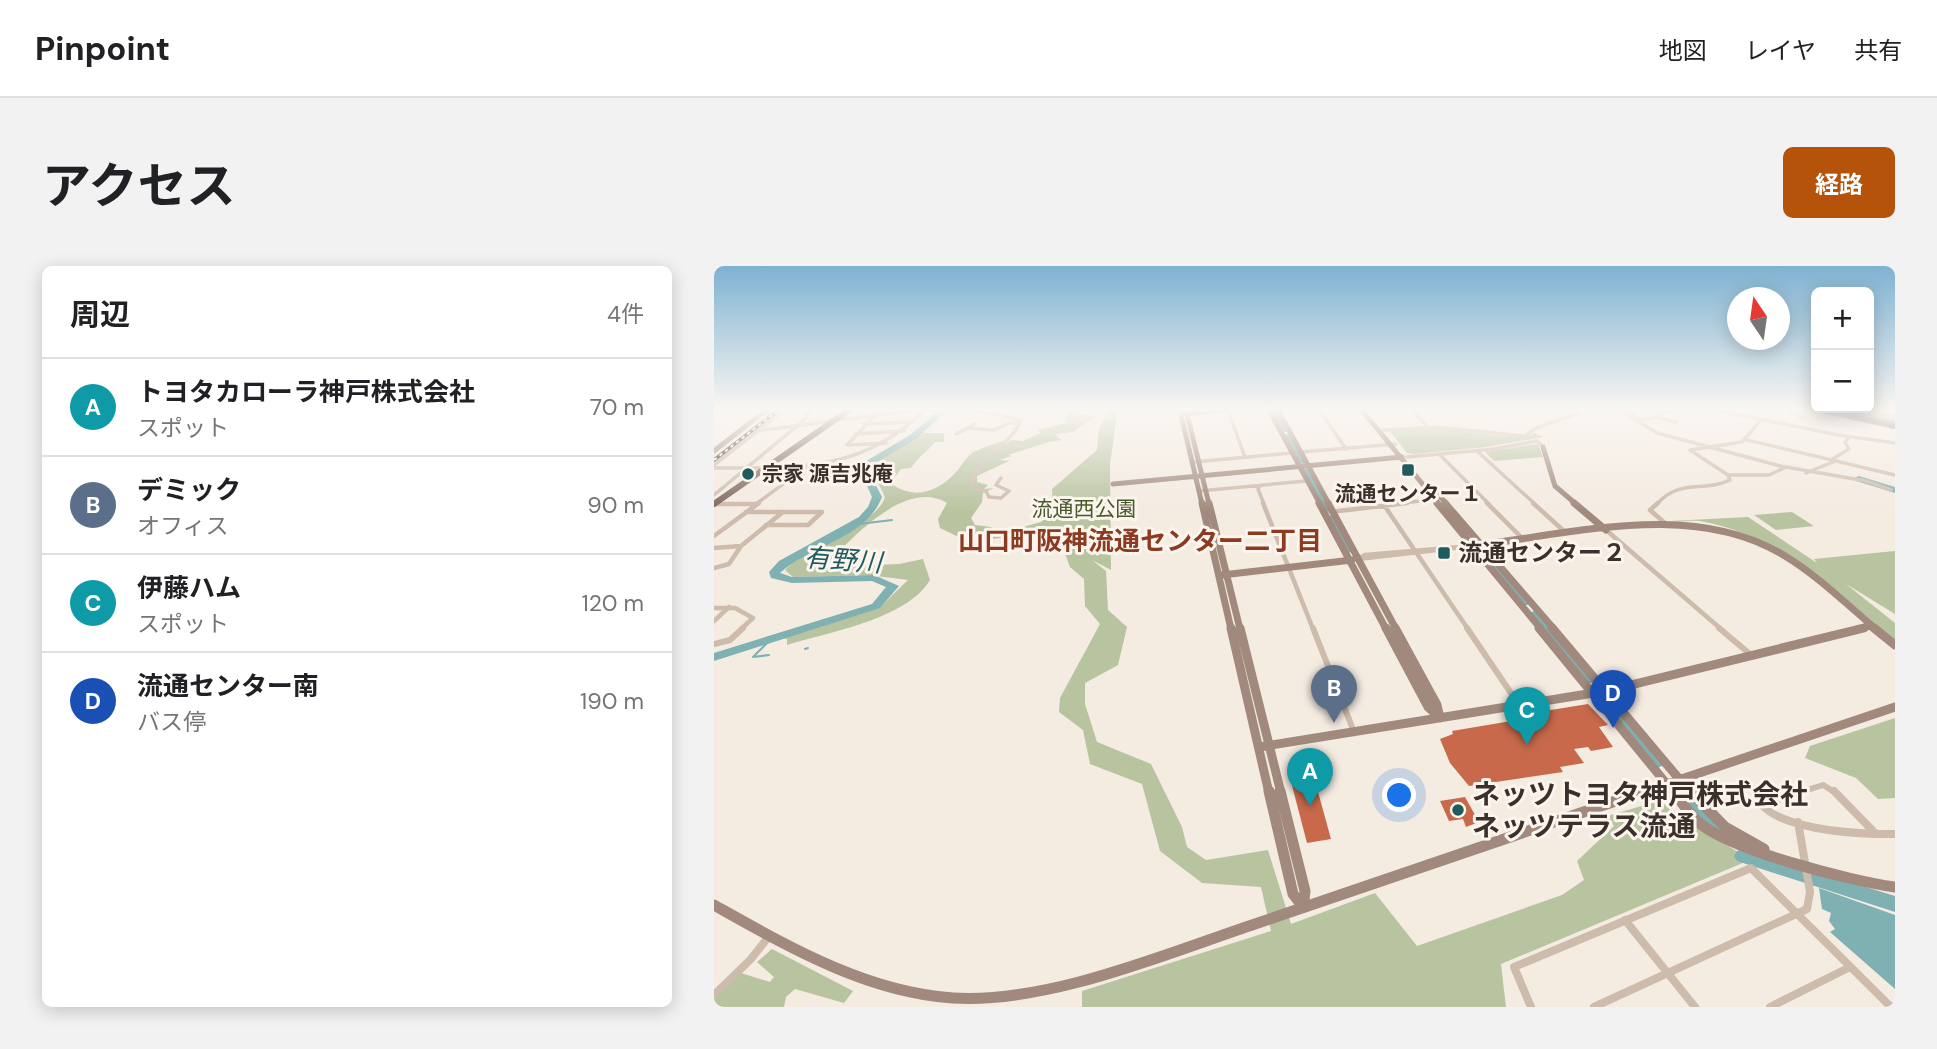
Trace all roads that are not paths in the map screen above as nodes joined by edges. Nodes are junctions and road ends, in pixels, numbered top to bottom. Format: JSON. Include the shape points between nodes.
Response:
{"nodes":[{"id":1,"x":1883,"y":442,"type":"edge"},
{"id":2,"x":714,"y":443,"type":"edge"},
{"id":3,"x":726,"y":443,"type":"joint"},
{"id":4,"x":744,"y":443,"type":"edge"},
{"id":5,"x":779,"y":443,"type":"edge"},
{"id":6,"x":803,"y":443,"type":"edge"},
{"id":7,"x":849,"y":443,"type":"edge"},
{"id":8,"x":889,"y":443,"type":"joint"},
{"id":9,"x":1008,"y":443,"type":"edge"},
{"id":10,"x":1189,"y":443,"type":"edge"},
{"id":11,"x":1240,"y":443,"type":"edge"},
{"id":12,"x":1287,"y":443,"type":"edge"},
{"id":13,"x":1295,"y":443,"type":"edge"},
{"id":14,"x":1342,"y":443,"type":"edge"},
{"id":15,"x":1391,"y":443,"type":"edge"},
{"id":16,"x":1526,"y":443,"type":"edge"},
{"id":17,"x":1538,"y":443,"type":"edge"},
{"id":18,"x":1691,"y":443,"type":"edge"},
{"id":19,"x":1723,"y":443,"type":"edge"},
{"id":20,"x":1761,"y":443,"type":"edge"},
{"id":21,"x":1845,"y":443,"type":"edge"},
{"id":22,"x":1393,"y":445,"type":"junction"},
{"id":23,"x":1703,"y":446,"type":"junction"},
{"id":24,"x":1543,"y":447,"type":"joint"},
{"id":25,"x":1346,"y":449,"type":"junction"},
{"id":26,"x":1878,"y":449,"type":"dead end"},
{"id":27,"x":714,"y":451,"type":"edge"},
{"id":28,"x":1474,"y":451,"type":"junction"},
{"id":29,"x":1301,"y":452,"type":"junction"},
{"id":30,"x":1292,"y":453,"type":"junction"},
{"id":31,"x":1437,"y":454,"type":"junction"},
{"id":32,"x":1245,"y":457,"type":"junction"},
{"id":33,"x":1404,"y":457,"type":"junction"},
{"id":34,"x":1832,"y":461,"type":"junction"},
{"id":35,"x":1195,"y":462,"type":"junction"},
{"id":36,"x":1308,"y":466,"type":"junction"},
{"id":37,"x":714,"y":467,"type":"edge"},
{"id":38,"x":1299,"y":467,"type":"junction"},
{"id":39,"x":1786,"y":467,"type":"junction"},
{"id":40,"x":722,"y":468,"type":"junction"},
{"id":41,"x":749,"y":468,"type":"junction"},
{"id":42,"x":766,"y":468,"type":"junction"},
{"id":43,"x":805,"y":468,"type":"junction"},
{"id":44,"x":1807,"y":471,"type":"junction"},
{"id":45,"x":1893,"y":473,"type":"edge"},
{"id":46,"x":714,"y":474,"type":"edge"},
{"id":47,"x":1728,"y":475,"type":"junction"},
{"id":48,"x":1198,"y":476,"type":"junction"},
{"id":49,"x":1001,"y":478,"type":"dead end"},
{"id":50,"x":1307,"y":481,"type":"junction"},
{"id":51,"x":1112,"y":484,"type":"dead end"},
{"id":52,"x":1261,"y":485,"type":"junction"},
{"id":53,"x":1202,"y":490,"type":"junction"},
{"id":54,"x":1891,"y":490,"type":"dead end"},
{"id":55,"x":714,"y":495,"type":"edge"},
{"id":56,"x":1438,"y":499,"type":"junction"},
{"id":57,"x":714,"y":504,"type":"edge"},
{"id":58,"x":757,"y":504,"type":"junction"},
{"id":59,"x":1384,"y":505,"type":"junction"},
{"id":60,"x":746,"y":512,"type":"junction"},
{"id":61,"x":783,"y":512,"type":"junction"},
{"id":62,"x":1334,"y":512,"type":"junction"},
{"id":63,"x":1323,"y":513,"type":"junction"},
{"id":64,"x":1666,"y":524,"type":"junction"},
{"id":65,"x":766,"y":525,"type":"junction"},
{"id":66,"x":1606,"y":530,"type":"junction"},
{"id":67,"x":1567,"y":535,"type":"junction"},
{"id":68,"x":714,"y":536,"type":"edge"},
{"id":69,"x":1524,"y":540,"type":"junction"},
{"id":70,"x":1476,"y":545,"type":"junction"},
{"id":71,"x":741,"y":546,"type":"junction"},
{"id":72,"x":714,"y":548,"type":"edge"},
{"id":73,"x":1416,"y":552,"type":"junction"},
{"id":74,"x":1354,"y":560,"type":"junction"},
{"id":75,"x":1288,"y":567,"type":"junction"},
{"id":76,"x":714,"y":568,"type":"edge"},
{"id":77,"x":1223,"y":575,"type":"junction"},
{"id":78,"x":729,"y":607,"type":"junction"},
{"id":79,"x":1535,"y":607,"type":"junction"},
{"id":80,"x":714,"y":608,"type":"edge"},
{"id":81,"x":1523,"y":609,"type":"junction"},
{"id":82,"x":714,"y":621,"type":"edge"},
{"id":83,"x":1871,"y":626,"type":"junction"},
{"id":84,"x":714,"y":644,"type":"edge"},
{"id":85,"x":1895,"y":645,"type":"edge"},
{"id":86,"x":1751,"y":655,"type":"junction"},
{"id":87,"x":1606,"y":691,"type":"junction"},
{"id":88,"x":1591,"y":693,"type":"junction"},
{"id":89,"x":1519,"y":705,"type":"junction"},
{"id":90,"x":1895,"y":707,"type":"edge"},
{"id":91,"x":1440,"y":718,"type":"junction"},
{"id":92,"x":1354,"y":732,"type":"junction"},
{"id":93,"x":1264,"y":746,"type":"junction"},
{"id":94,"x":1682,"y":781,"type":"junction"},
{"id":95,"x":1667,"y":786,"type":"junction"},
{"id":96,"x":1798,"y":822,"type":"junction"},
{"id":97,"x":1895,"y":834,"type":"edge"},
{"id":98,"x":1877,"y":835,"type":"junction"},
{"id":99,"x":1807,"y":872,"type":"junction"},
{"id":100,"x":1895,"y":887,"type":"edge"},
{"id":101,"x":714,"y":905,"type":"edge"},
{"id":102,"x":1303,"y":906,"type":"junction"},
{"id":103,"x":1798,"y":915,"type":"junction"},
{"id":104,"x":1625,"y":920,"type":"junction"},
{"id":105,"x":769,"y":936,"type":"junction"},
{"id":106,"x":1850,"y":967,"type":"junction"},
{"id":107,"x":1669,"y":975,"type":"junction"},
{"id":108,"x":714,"y":995,"type":"edge"},
{"id":109,"x":990,"y":1002,"type":"edge"},
{"id":110,"x":1531,"y":1007,"type":"edge"},
{"id":111,"x":1594,"y":1007,"type":"edge"},
{"id":112,"x":1695,"y":1007,"type":"edge"},
{"id":113,"x":1770,"y":1007,"type":"edge"},
{"id":114,"x":1891,"y":1007,"type":"edge"}],
"edges":[{"from":1,"to":26,"type":"street"},
{"from":2,"to":3,"type":"street"},
{"from":3,"to":27,"type":"street"},
{"from":4,"to":37,"type":"street"},
{"from":5,"to":41,"type":"street"},
{"from":6,"to":42,"type":"main road"},
{"from":7,"to":8,"type":"street"},
{"from":8,"to":43,"type":"street","via":[[872,452]]},
{"from":9,"to":49,"type":"street","via":[[973,472],[971,482],[989,498],[1001,498],[1009,491],[996,485]]},
{"from":10,"to":35,"type":"street"},
{"from":11,"to":32,"type":"street"},
{"from":12,"to":30,"type":"street"},
{"from":13,"to":29,"type":"street"},
{"from":14,"to":25,"type":"street"},
{"from":15,"to":22,"type":"street"},
{"from":16,"to":28,"type":"street"},
{"from":17,"to":24,"type":"street"},
{"from":18,"to":23,"type":"street"},
{"from":19,"to":23,"type":"street"},
{"from":20,"to":34,"type":"street"},
{"from":21,"to":34,"type":"street","via":[[1849,449]]},
{"from":22,"to":25,"type":"street"},
{"from":22,"to":33,"type":"street"},
{"from":23,"to":39,"type":"street"},
{"from":23,"to":47,"type":"street","via":[[1690,450]]},
{"from":24,"to":66,"type":"street","via":[[1555,486]]},
{"from":25,"to":29,"type":"street"},
{"from":28,"to":31,"type":"street"},
{"from":28,"to":67,"type":"street"},
{"from":29,"to":36,"type":"street"},
{"from":30,"to":32,"type":"street"},
{"from":30,"to":38,"type":"street"},
{"from":31,"to":33,"type":"street"},
{"from":31,"to":69,"type":"street"},
{"from":32,"to":35,"type":"street"},
{"from":33,"to":36,"type":"street"},
{"from":33,"to":56,"type":"street"},
{"from":34,"to":44,"type":"street"},
{"from":34,"to":45,"type":"street"},
{"from":35,"to":48,"type":"street"},
{"from":36,"to":38,"type":"street"},
{"from":36,"to":62,"type":"street"},
{"from":37,"to":40,"type":"street"},
{"from":38,"to":48,"type":"street"},
{"from":38,"to":50,"type":"street"},
{"from":39,"to":44,"type":"street"},
{"from":39,"to":47,"type":"street","via":[[1769,475]]},
{"from":40,"to":41,"type":"street"},
{"from":40,"to":46,"type":"street"},
{"from":41,"to":42,"type":"street"},
{"from":41,"to":55,"type":"street"},
{"from":42,"to":43,"type":"street"},
{"from":42,"to":57,"type":"main road"},
{"from":43,"to":58,"type":"street"},
{"from":44,"to":54,"type":"street"},
{"from":47,"to":64,"type":"street","via":[[1730,480],[1717,485],[1666,494],[1650,510]]},
{"from":48,"to":51,"type":"street"},
{"from":48,"to":53,"type":"street"},
{"from":50,"to":52,"type":"street"},
{"from":50,"to":63,"type":"street"},
{"from":52,"to":53,"type":"street"},
{"from":52,"to":75,"type":"street","via":[[1258,489]]},
{"from":53,"to":77,"type":"street"},
{"from":56,"to":59,"type":"street"},
{"from":56,"to":70,"type":"street"},
{"from":57,"to":58,"type":"street"},
{"from":58,"to":60,"type":"street"},
{"from":59,"to":62,"type":"street"},
{"from":59,"to":73,"type":"street"},
{"from":60,"to":61,"type":"street"},
{"from":60,"to":68,"type":"street"},
{"from":61,"to":65,"type":"street"},
{"from":61,"to":65,"type":"street","via":[[822,512],[808,525]]},
{"from":62,"to":63,"type":"street"},
{"from":62,"to":74,"type":"street"},
{"from":63,"to":74,"type":"street"},
{"from":64,"to":66,"type":"street"},
{"from":64,"to":83,"type":"street","via":[[1723,530],[1768,546],[1795,562]]},
{"from":65,"to":71,"type":"street"},
{"from":66,"to":67,"type":"street"},
{"from":66,"to":86,"type":"street"},
{"from":67,"to":69,"type":"street"},
{"from":69,"to":70,"type":"street"},
{"from":70,"to":73,"type":"street"},
{"from":70,"to":79,"type":"street"},
{"from":70,"to":81,"type":"street"},
{"from":71,"to":72,"type":"street"},
{"from":71,"to":76,"type":"street","via":[[729,564]]},
{"from":73,"to":74,"type":"street"},
{"from":73,"to":89,"type":"street"},
{"from":74,"to":75,"type":"street"},
{"from":74,"to":91,"type":"street","via":[[1428,707]]},
{"from":75,"to":77,"type":"street"},
{"from":75,"to":92,"type":"street"},
{"from":77,"to":93,"type":"street"},
{"from":78,"to":80,"type":"street"},
{"from":78,"to":82,"type":"street"},
{"from":78,"to":84,"type":"street","via":[[753,618],[730,640]]},
{"from":79,"to":81,"type":"street"},
{"from":79,"to":87,"type":"street"},
{"from":81,"to":88,"type":"street"},
{"from":83,"to":85,"type":"street"},
{"from":83,"to":86,"type":"street"},
{"from":86,"to":87,"type":"street"},
{"from":87,"to":88,"type":"street"},
{"from":87,"to":94,"type":"street"},
{"from":88,"to":89,"type":"street"},
{"from":88,"to":95,"type":"street"},
{"from":89,"to":91,"type":"street"},
{"from":90,"to":94,"type":"street"},
{"from":91,"to":92,"type":"street"},
{"from":92,"to":93,"type":"street"},
{"from":93,"to":102,"type":"street","via":[[1293,894]]},
{"from":94,"to":95,"type":"street"},
{"from":94,"to":99,"type":"street","via":[[1734,834]]},
{"from":95,"to":99,"type":"street","via":[[1696,821],[1723,839]]},
{"from":95,"to":102,"type":"street"},
{"from":96,"to":98,"type":"street","via":[[1842,833]]},
{"from":96,"to":98,"type":"street","via":[[1770,814],[1762,805],[1823,785]]},
{"from":96,"to":99,"type":"street"},
{"from":97,"to":98,"type":"street"},
{"from":99,"to":100,"type":"street"},
{"from":99,"to":103,"type":"street","via":[[1808,906]]},
{"from":101,"to":105,"type":"street"},
{"from":102,"to":109,"type":"street","via":[[1123,968]]},
{"from":103,"to":104,"type":"street","via":[[1752,868]]},
{"from":103,"to":106,"type":"street"},
{"from":103,"to":107,"type":"street"},
{"from":104,"to":107,"type":"street"},
{"from":104,"to":110,"type":"street","via":[[1514,967]]},
{"from":105,"to":108,"type":"street"},
{"from":105,"to":109,"type":"street","via":[[835,970],[890,987]]},
{"from":106,"to":113,"type":"street"},
{"from":106,"to":114,"type":"street"},
{"from":107,"to":111,"type":"street"},
{"from":107,"to":112,"type":"street"}]}
